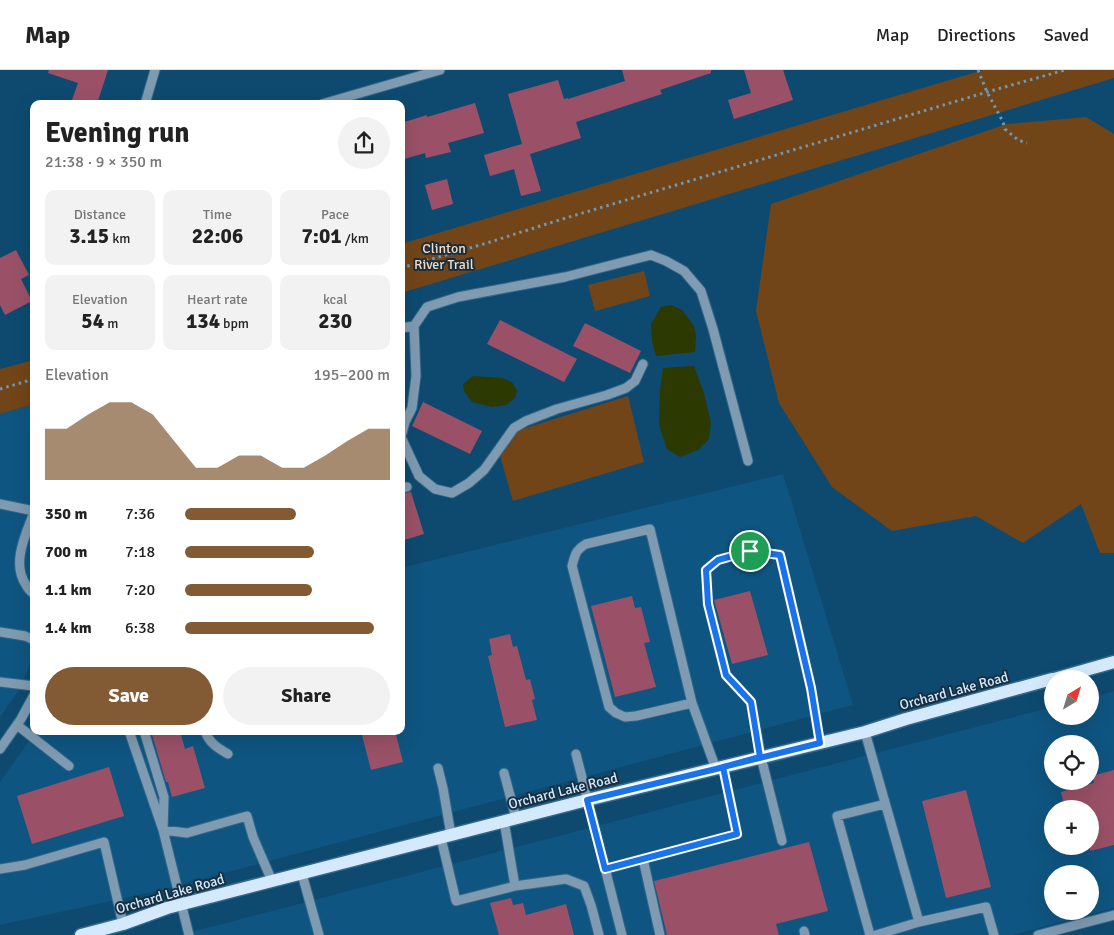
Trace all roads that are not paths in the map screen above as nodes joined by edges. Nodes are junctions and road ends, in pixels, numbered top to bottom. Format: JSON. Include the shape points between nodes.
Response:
{"nodes":[{"id":1,"x":155,"y":70,"type":"edge"},
{"id":2,"x":440,"y":70,"type":"edge"},
{"id":3,"x":146,"y":100,"type":"edge"},
{"id":4,"x":336,"y":100,"type":"edge"},
{"id":5,"x":414,"y":326,"type":"junction"},
{"id":6,"x":405,"y":327,"type":"edge"},
{"id":7,"x":644,"y":364,"type":"dead end"},
{"id":8,"x":405,"y":422,"type":"edge"},
{"id":9,"x":405,"y":444,"type":"edge"},
{"id":10,"x":748,"y":461,"type":"dead end"},
{"id":11,"x":0,"y":504,"type":"edge"},
{"id":12,"x":30,"y":510,"type":"edge"},
{"id":13,"x":30,"y":522,"type":"edge"},
{"id":14,"x":30,"y":590,"type":"edge"},
{"id":15,"x":0,"y":632,"type":"edge"},
{"id":16,"x":30,"y":638,"type":"edge"},
{"id":17,"x":1114,"y":662,"type":"edge"},
{"id":18,"x":1085,"y":670,"type":"edge"},
{"id":19,"x":1044,"y":681,"type":"edge"},
{"id":20,"x":0,"y":682,"type":"edge"},
{"id":21,"x":30,"y":686,"type":"edge"},
{"id":22,"x":30,"y":702,"type":"edge"},
{"id":23,"x":692,"y":703,"type":"junction"},
{"id":24,"x":16,"y":725,"type":"junction"},
{"id":25,"x":864,"y":732,"type":"junction"},
{"id":26,"x":130,"y":735,"type":"edge"},
{"id":27,"x":145,"y":735,"type":"edge"},
{"id":28,"x":206,"y":735,"type":"edge"},
{"id":29,"x":820,"y":743,"type":"junction"},
{"id":30,"x":0,"y":748,"type":"edge"},
{"id":31,"x":228,"y":754,"type":"dead end"},
{"id":32,"x":576,"y":754,"type":"dead end"},
{"id":33,"x":760,"y":757,"type":"junction"},
{"id":34,"x":69,"y":766,"type":"dead end"},
{"id":35,"x":438,"y":768,"type":"dead end"},
{"id":36,"x":719,"y":768,"type":"junction"},
{"id":37,"x":504,"y":773,"type":"dead end"},
{"id":38,"x":587,"y":800,"type":"junction"},
{"id":39,"x":885,"y":804,"type":"junction"},
{"id":40,"x":510,"y":819,"type":"junction"},
{"id":41,"x":163,"y":830,"type":"junction"},
{"id":42,"x":446,"y":837,"type":"junction"},
{"id":43,"x":782,"y":841,"type":"dead end"},
{"id":44,"x":643,"y":859,"type":"junction"},
{"id":45,"x":0,"y":869,"type":"edge"},
{"id":46,"x":605,"y":869,"type":"junction"},
{"id":47,"x":302,"y":874,"type":"junction"},
{"id":48,"x":272,"y":881,"type":"junction"},
{"id":49,"x":515,"y":886,"type":"junction"},
{"id":50,"x":182,"y":905,"type":"junction"},
{"id":51,"x":1114,"y":914,"type":"edge"},
{"id":52,"x":919,"y":922,"type":"junction"},
{"id":53,"x":123,"y":924,"type":"junction"},
{"id":54,"x":81,"y":935,"type":"edge"},
{"id":55,"x":189,"y":935,"type":"edge"},
{"id":56,"x":319,"y":935,"type":"edge"},
{"id":57,"x":599,"y":935,"type":"edge"},
{"id":58,"x":622,"y":935,"type":"edge"},
{"id":59,"x":660,"y":935,"type":"edge"},
{"id":60,"x":870,"y":935,"type":"edge"},
{"id":61,"x":876,"y":935,"type":"edge"},
{"id":62,"x":994,"y":935,"type":"edge"},
{"id":63,"x":1038,"y":935,"type":"edge"}],
"edges":[{"from":1,"to":3,"type":"street"},
{"from":2,"to":4,"type":"street"},
{"from":5,"to":6,"type":"street"},
{"from":5,"to":8,"type":"street","via":[[416,376],[412,408]]},
{"from":5,"to":10,"type":"street","via":[[427,307],[458,297],[565,277],[651,255],[666,261],[684,271],[701,291]]},
{"from":7,"to":9,"type":"street","via":[[635,381],[626,388],[557,409],[514,428],[484,470],[452,492],[435,489],[419,476]]},
{"from":11,"to":12,"type":"street"},
{"from":13,"to":14,"type":"street","via":[[21,548],[19,569]]},
{"from":15,"to":16,"type":"street"},
{"from":17,"to":18,"type":"main road","name":"Orchard Lake Road"},
{"from":19,"to":25,"type":"main road","name":"Orchard Lake Road"},
{"from":20,"to":21,"type":"street"},
{"from":22,"to":24,"type":"street"},
{"from":23,"to":23,"type":"street","via":[[625,717],[609,707],[572,566],[579,548],[650,530]]},
{"from":23,"to":36,"type":"street"},
{"from":24,"to":30,"type":"street"},
{"from":24,"to":34,"type":"street"},
{"from":25,"to":29,"type":"main road","name":"Orchard Lake Road"},
{"from":25,"to":39,"type":"street"},
{"from":26,"to":41,"type":"street"},
{"from":27,"to":41,"type":"street","via":[[164,797]]},
{"from":28,"to":31,"type":"street"},
{"from":29,"to":33,"type":"main road","name":"Orchard Lake Road"},
{"from":29,"to":33,"type":"street","via":[[811,688],[780,555],[750,551],[718,560],[706,570],[708,604],[726,675],[751,702]]},
{"from":32,"to":38,"type":"street"},
{"from":33,"to":36,"type":"main road","name":"Orchard Lake Road"},
{"from":33,"to":43,"type":"street"},
{"from":35,"to":42,"type":"street"},
{"from":36,"to":38,"type":"main road","name":"Orchard Lake Road"},
{"from":36,"to":44,"type":"street","via":[[737,834]]},
{"from":37,"to":40,"type":"street"},
{"from":38,"to":40,"type":"main road","name":"Orchard Lake Road"},
{"from":38,"to":46,"type":"street"},
{"from":39,"to":52,"type":"street"},
{"from":39,"to":60,"type":"street","via":[[837,816]]},
{"from":40,"to":42,"type":"main road","name":"Orchard Lake Road"},
{"from":40,"to":49,"type":"street"},
{"from":41,"to":48,"type":"street","via":[[187,833],[247,816]]},
{"from":41,"to":50,"type":"street"},
{"from":42,"to":47,"type":"main road","name":"Orchard Lake Road"},
{"from":42,"to":49,"type":"street","via":[[456,901]]},
{"from":44,"to":46,"type":"street"},
{"from":44,"to":59,"type":"street"},
{"from":45,"to":53,"type":"street","via":[[104,842]]},
{"from":46,"to":58,"type":"street"},
{"from":47,"to":48,"type":"main road","name":"Orchard Lake Road"},
{"from":47,"to":56,"type":"street"},
{"from":48,"to":50,"type":"main road","name":"Orchard Lake Road"},
{"from":49,"to":57,"type":"street","via":[[566,879],[584,886]]},
{"from":50,"to":53,"type":"main road","name":"Orchard Lake Road"},
{"from":50,"to":55,"type":"street"},
{"from":51,"to":63,"type":"street"},
{"from":52,"to":61,"type":"street"},
{"from":52,"to":62,"type":"street","via":[[986,907]]},
{"from":53,"to":54,"type":"main road","name":"Orchard Lake Road"}]}
